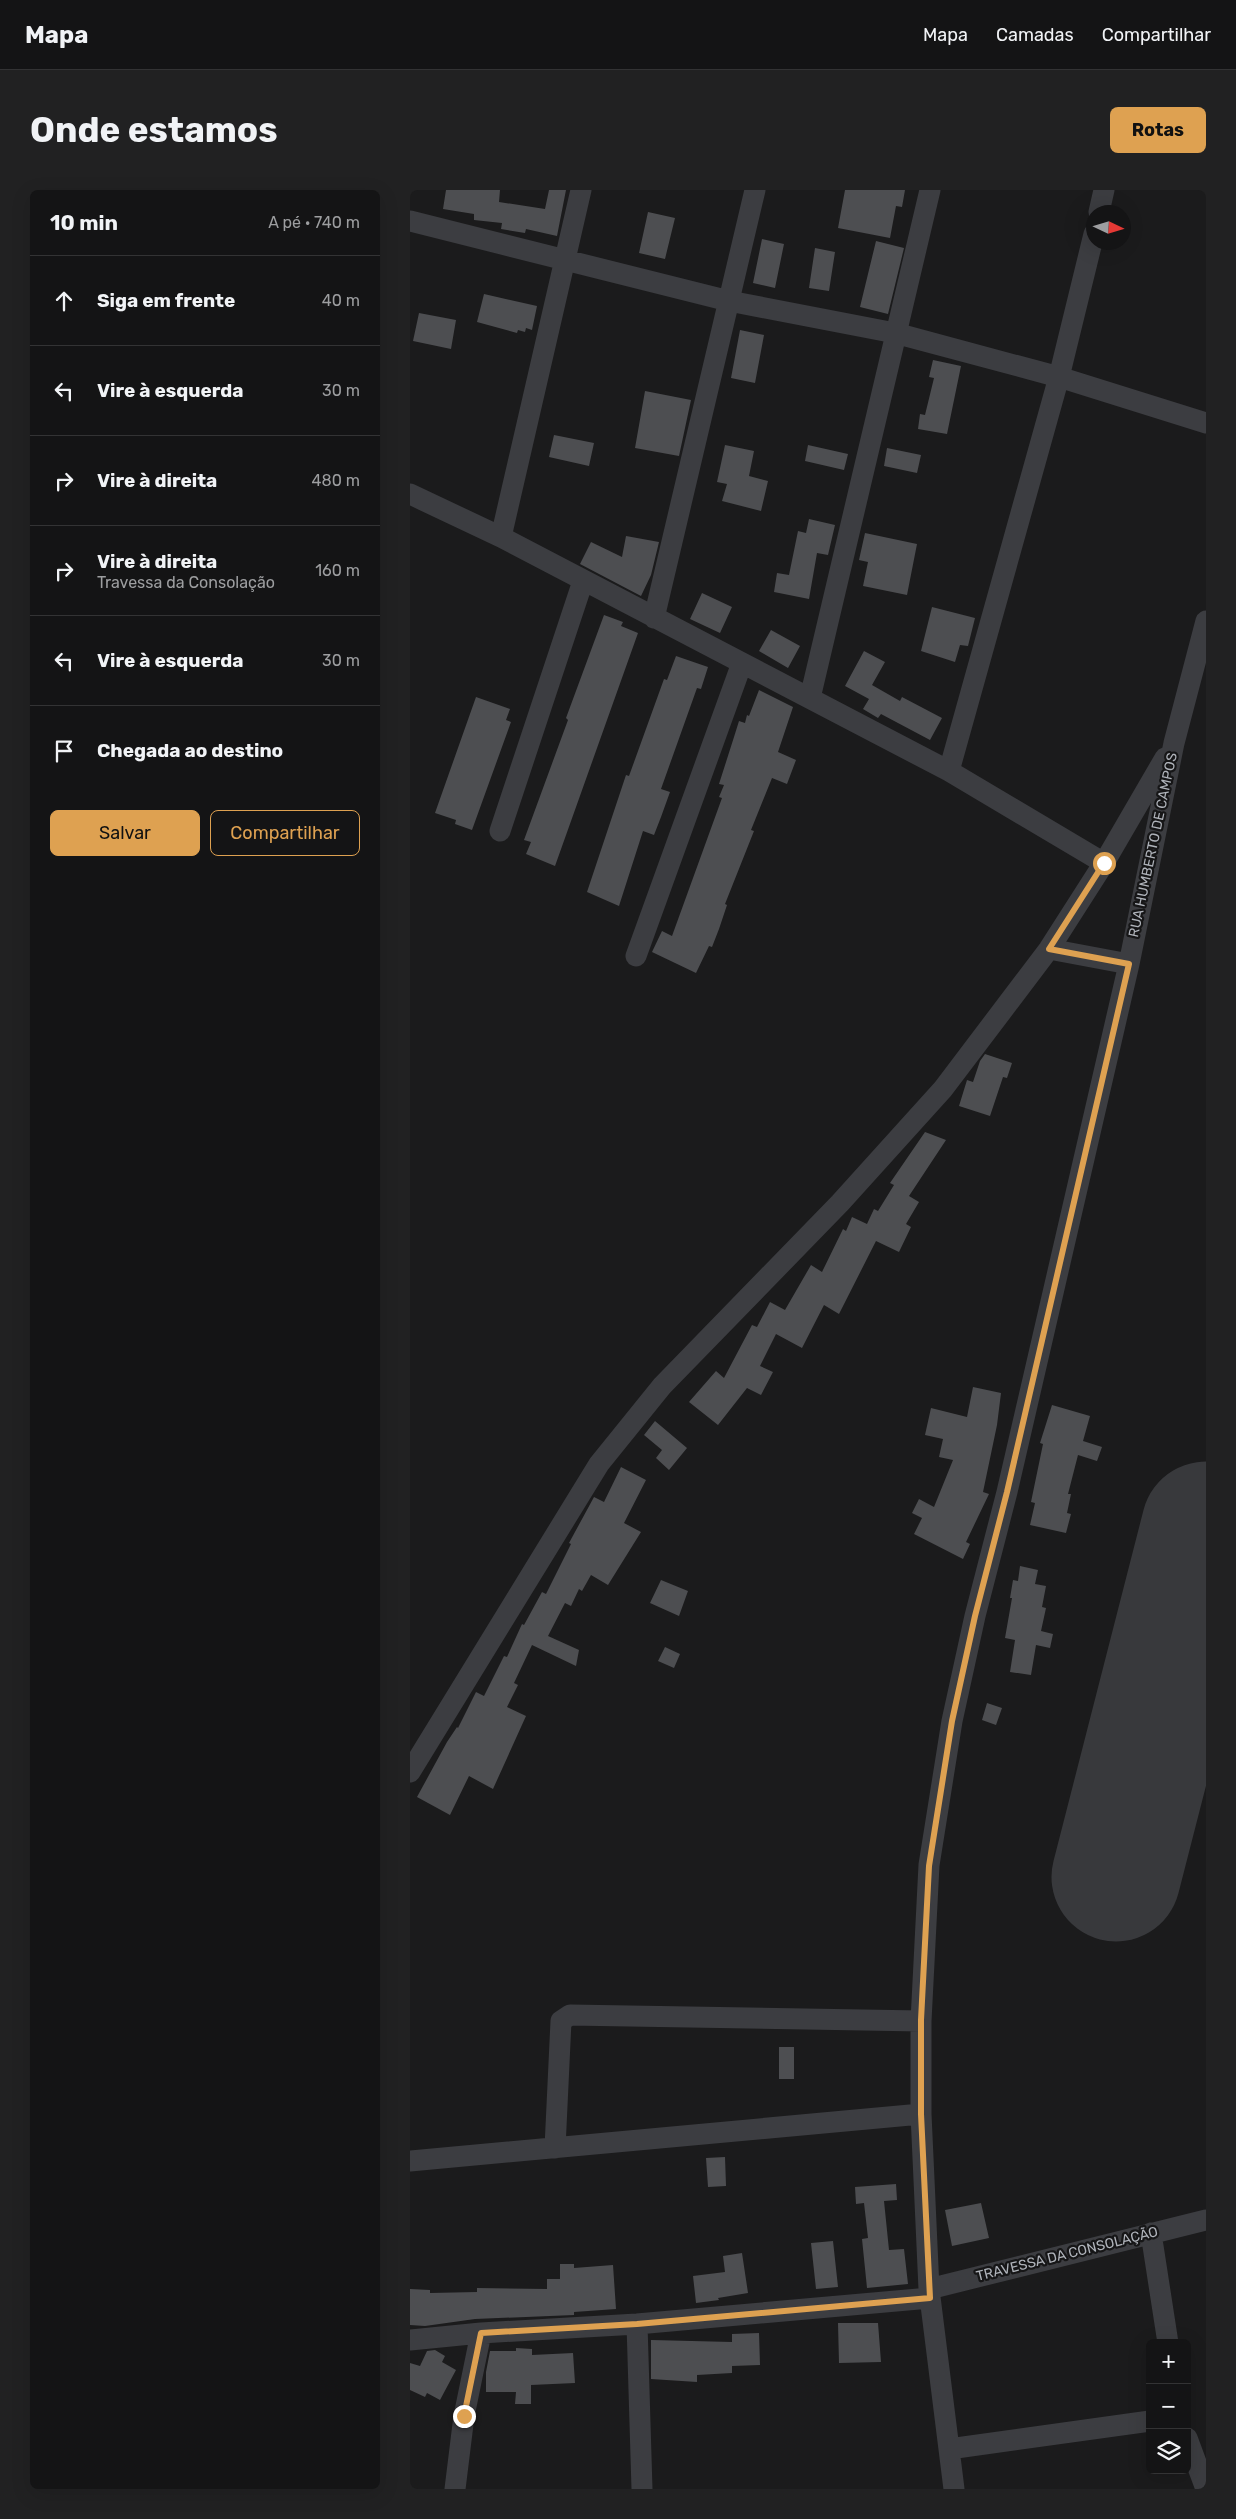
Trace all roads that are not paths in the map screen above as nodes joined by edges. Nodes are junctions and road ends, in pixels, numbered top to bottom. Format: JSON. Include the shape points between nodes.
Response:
{"nodes":[{"id":1,"x":580,"y":190,"type":"edge"},
{"id":2,"x":755,"y":190,"type":"edge"},
{"id":3,"x":930,"y":190,"type":"edge"},
{"id":4,"x":1104,"y":190,"type":"edge"},
{"id":5,"x":1101,"y":205,"type":"edge"},
{"id":6,"x":410,"y":222,"type":"edge"},
{"id":7,"x":1090,"y":250,"type":"edge"},
{"id":8,"x":566,"y":260,"type":"junction"},
{"id":9,"x":729,"y":301,"type":"junction"},
{"id":10,"x":895,"y":333,"type":"junction"},
{"id":11,"x":1059,"y":377,"type":"junction"},
{"id":12,"x":1206,"y":423,"type":"edge"},
{"id":13,"x":410,"y":494,"type":"edge"},
{"id":14,"x":501,"y":538,"type":"junction"},
{"id":15,"x":583,"y":580,"type":"junction"},
{"id":16,"x":654,"y":618,"type":"junction"},
{"id":17,"x":1206,"y":621,"type":"edge"},
{"id":18,"x":742,"y":663,"type":"junction"},
{"id":19,"x":810,"y":698,"type":"junction"},
{"id":20,"x":1174,"y":743,"type":"junction"},
{"id":21,"x":949,"y":771,"type":"junction"},
{"id":22,"x":500,"y":830,"type":"dead end"},
{"id":23,"x":1104,"y":863,"type":"junction"},
{"id":24,"x":1049,"y":949,"type":"junction"},
{"id":25,"x":636,"y":956,"type":"dead end"},
{"id":26,"x":1129,"y":964,"type":"junction"},
{"id":27,"x":410,"y":1772,"type":"edge"},
{"id":28,"x":921,"y":2020,"type":"junction"},
{"id":29,"x":921,"y":2114,"type":"junction"},
{"id":30,"x":556,"y":2148,"type":"junction"},
{"id":31,"x":410,"y":2161,"type":"edge"},
{"id":32,"x":1206,"y":2220,"type":"edge"},
{"id":33,"x":1151,"y":2233,"type":"junction"},
{"id":34,"x":930,"y":2293,"type":"junction"},
{"id":35,"x":637,"y":2324,"type":"junction"},
{"id":36,"x":481,"y":2333,"type":"junction"},
{"id":37,"x":1167,"y":2339,"type":"edge"},
{"id":38,"x":410,"y":2340,"type":"edge"},
{"id":39,"x":1146,"y":2422,"type":"edge"},
{"id":40,"x":948,"y":2449,"type":"junction"},
{"id":41,"x":1191,"y":2449,"type":"edge"},
{"id":42,"x":455,"y":2489,"type":"edge"},
{"id":43,"x":642,"y":2489,"type":"edge"},
{"id":44,"x":954,"y":2489,"type":"edge"},
{"id":45,"x":1206,"y":2489,"type":"edge"}],
"edges":[{"from":1,"to":8,"type":"street"},
{"from":2,"to":9,"type":"street"},
{"from":3,"to":10,"type":"street"},
{"from":4,"to":5,"type":"street"},
{"from":6,"to":8,"type":"street"},
{"from":7,"to":11,"type":"street"},
{"from":8,"to":9,"type":"street"},
{"from":8,"to":14,"type":"street"},
{"from":9,"to":10,"type":"street"},
{"from":9,"to":16,"type":"street"},
{"from":10,"to":11,"type":"street"},
{"from":10,"to":19,"type":"street"},
{"from":11,"to":12,"type":"street"},
{"from":11,"to":21,"type":"street"},
{"from":13,"to":14,"type":"street"},
{"from":14,"to":15,"type":"street"},
{"from":15,"to":16,"type":"street"},
{"from":15,"to":22,"type":"street"},
{"from":16,"to":18,"type":"street"},
{"from":17,"to":20,"type":"street","name":"RUA HUMBERTO DE CAMPOS"},
{"from":18,"to":19,"type":"street"},
{"from":18,"to":25,"type":"street"},
{"from":19,"to":21,"type":"street"},
{"from":20,"to":23,"type":"street"},
{"from":20,"to":26,"type":"street","name":"RUA HUMBERTO DE CAMPOS"},
{"from":21,"to":23,"type":"street"},
{"from":23,"to":24,"type":"street"},
{"from":24,"to":26,"type":"street"},
{"from":24,"to":27,"type":"street","via":[[943,1089],[840,1203],[662,1386],[598,1464]]},
{"from":26,"to":28,"type":"street","name":"RUA HUMBERTO DE CAMPOS","via":[[952,1721],[929,1866]]},
{"from":28,"to":29,"type":"street","name":"RUA HUMBERTO DE CAMPOS"},
{"from":28,"to":30,"type":"street","via":[[570,2015],[560,2021]]},
{"from":29,"to":30,"type":"street"},
{"from":29,"to":34,"type":"street","name":"RUA HUMBERTO DE CAMPOS"},
{"from":30,"to":31,"type":"street"},
{"from":32,"to":33,"type":"street","name":"TRAVESSA DA CONSOLAÇÃO"},
{"from":33,"to":34,"type":"street","name":"TRAVESSA DA CONSOLAÇÃO"},
{"from":33,"to":37,"type":"street"},
{"from":34,"to":35,"type":"street","name":"TRAVESSA DA CONSOLAÇÃO"},
{"from":34,"to":40,"type":"street","name":"RUA HUMBERTO DE CAMPOS"},
{"from":35,"to":36,"type":"street","name":"TRAVESSA DA CONSOLAÇÃO"},
{"from":35,"to":43,"type":"street"},
{"from":36,"to":38,"type":"street","name":"TRAVESSA DA CONSOLAÇÃO"},
{"from":36,"to":42,"type":"street","via":[[464,2416]]},
{"from":39,"to":40,"type":"street"},
{"from":40,"to":44,"type":"street","name":"RUA HUMBERTO DE CAMPOS"},
{"from":41,"to":45,"type":"street"}]}
